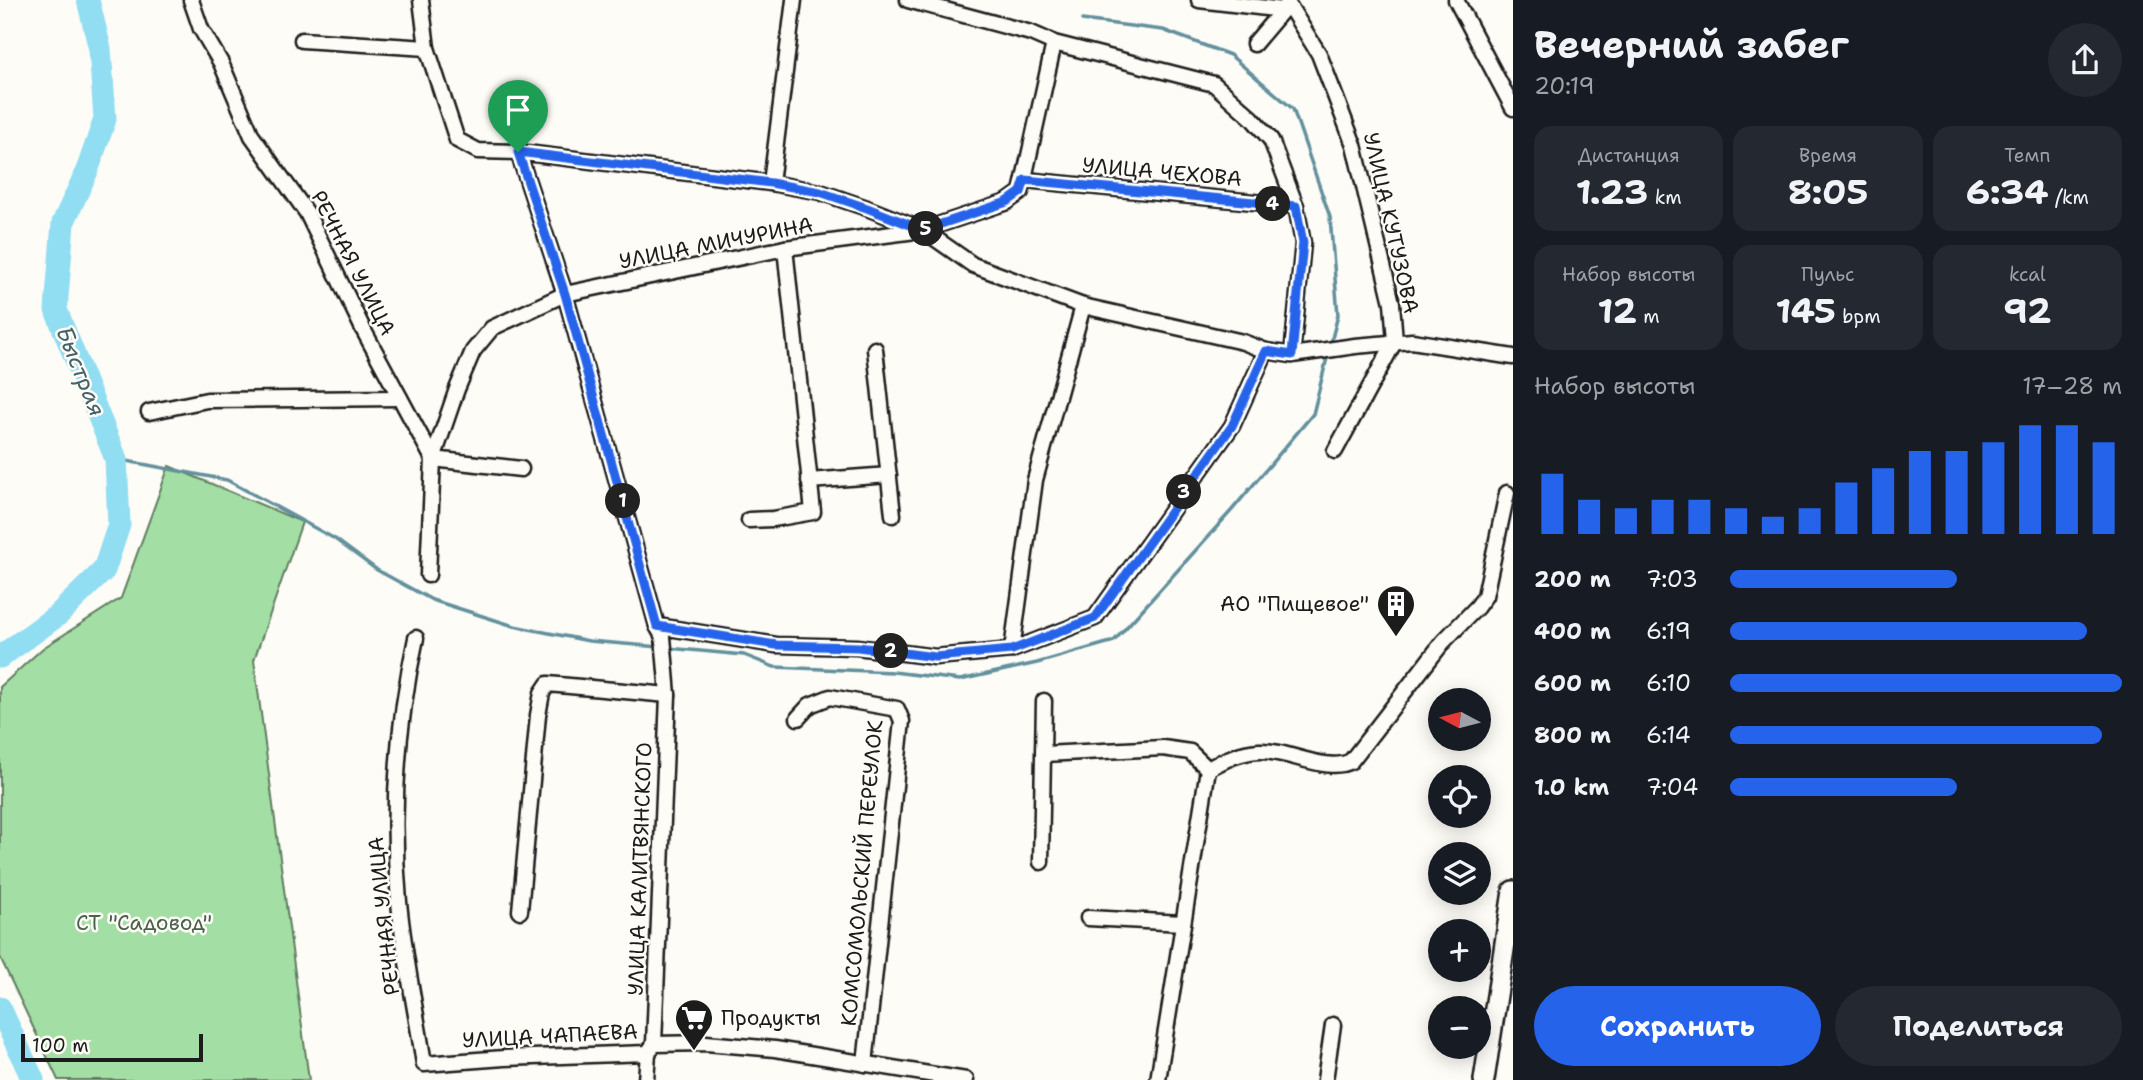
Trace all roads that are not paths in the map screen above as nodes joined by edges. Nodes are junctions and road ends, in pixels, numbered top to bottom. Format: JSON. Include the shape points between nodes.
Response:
{"nodes":[{"id":1,"x":191,"y":0,"type":"edge"},
{"id":2,"x":421,"y":0,"type":"edge"},
{"id":3,"x":794,"y":0,"type":"edge"},
{"id":4,"x":908,"y":0,"type":"edge"},
{"id":5,"x":1199,"y":0,"type":"edge"},
{"id":6,"x":1456,"y":0,"type":"edge"},
{"id":7,"x":1287,"y":5,"type":"edge"},
{"id":8,"x":302,"y":40,"type":"dead end"},
{"id":9,"x":1054,"y":43,"type":"junction"},
{"id":10,"x":1254,"y":44,"type":"dead end"},
{"id":11,"x":427,"y":48,"type":"junction"},
{"id":12,"x":1513,"y":108,"type":"edge"},
{"id":13,"x":518,"y":152,"type":"junction"},
{"id":14,"x":1025,"y":180,"type":"junction"},
{"id":15,"x":771,"y":183,"type":"junction"},
{"id":16,"x":1296,"y":206,"type":"junction"},
{"id":17,"x":923,"y":230,"type":"junction"},
{"id":18,"x":785,"y":248,"type":"junction"},
{"id":19,"x":565,"y":294,"type":"junction"},
{"id":20,"x":1083,"y":306,"type":"junction"},
{"id":21,"x":1395,"y":341,"type":"junction"},
{"id":22,"x":875,"y":349,"type":"dead end"},
{"id":23,"x":1266,"y":351,"type":"junction"},
{"id":24,"x":1292,"y":355,"type":"junction"},
{"id":25,"x":1513,"y":357,"type":"edge"},
{"id":26,"x":400,"y":398,"type":"junction"},
{"id":27,"x":149,"y":412,"type":"dead end"},
{"id":28,"x":1335,"y":451,"type":"dead end"},
{"id":29,"x":432,"y":459,"type":"junction"},
{"id":30,"x":520,"y":470,"type":"dead end"},
{"id":31,"x":889,"y":475,"type":"junction"},
{"id":32,"x":809,"y":481,"type":"junction"},
{"id":33,"x":1507,"y":493,"type":"dead end"},
{"id":34,"x":893,"y":515,"type":"dead end"},
{"id":35,"x":749,"y":520,"type":"dead end"},
{"id":36,"x":428,"y":575,"type":"dead end"},
{"id":37,"x":660,"y":631,"type":"junction"},
{"id":38,"x":416,"y":638,"type":"dead end"},
{"id":39,"x":1012,"y":650,"type":"junction"},
{"id":40,"x":668,"y":690,"type":"junction"},
{"id":41,"x":1044,"y":701,"type":"dead end"},
{"id":42,"x":798,"y":718,"type":"dead end"},
{"id":43,"x":1044,"y":754,"type":"junction"},
{"id":44,"x":1208,"y":769,"type":"junction"},
{"id":45,"x":1041,"y":862,"type":"dead end"},
{"id":46,"x":1513,"y":891,"type":"edge"},
{"id":47,"x":520,"y":911,"type":"dead end"},
{"id":48,"x":1088,"y":918,"type":"dead end"},
{"id":49,"x":1183,"y":923,"type":"junction"},
{"id":50,"x":1333,"y":1025,"type":"dead end"},
{"id":51,"x":651,"y":1049,"type":"junction"},
{"id":52,"x":424,"y":1064,"type":"joint"},
{"id":53,"x":865,"y":1064,"type":"junction"},
{"id":54,"x":646,"y":1080,"type":"edge"},
{"id":55,"x":966,"y":1080,"type":"edge"},
{"id":56,"x":1158,"y":1080,"type":"edge"},
{"id":57,"x":1325,"y":1080,"type":"edge"},
{"id":58,"x":1484,"y":1080,"type":"edge"}],
"edges":[{"from":1,"to":26,"type":"street","name":"РЕЧНАЯ УЛИЦА","via":[[251,136],[307,212]]},
{"from":2,"to":11,"type":"street"},
{"from":3,"to":15,"type":"street"},
{"from":4,"to":9,"type":"street"},
{"from":5,"to":7,"type":"street"},
{"from":6,"to":12,"type":"street"},
{"from":7,"to":10,"type":"street"},
{"from":7,"to":21,"type":"street","name":"УЛИЦА КУТУЗОВА","via":[[1319,54],[1354,145],[1392,303]]},
{"from":8,"to":11,"type":"street"},
{"from":9,"to":14,"type":"street"},
{"from":9,"to":16,"type":"street","via":[[1214,84],[1271,140]]},
{"from":11,"to":13,"type":"street","via":[[457,140],[478,151]]},
{"from":13,"to":15,"type":"street"},
{"from":13,"to":19,"type":"street","name":"УЛИЦА КАЛИТВЯНСКОГО"},
{"from":14,"to":16,"type":"street","name":"УЛИЦА ЧЕХОВА"},
{"from":14,"to":17,"type":"street","via":[[1021,192],[1007,202]]},
{"from":15,"to":17,"type":"street","via":[[820,192]]},
{"from":16,"to":24,"type":"street","via":[[1303,243]]},
{"from":17,"to":18,"type":"street","name":"УЛИЦА МИЧУРИНА"},
{"from":17,"to":20,"type":"street","via":[[973,265]]},
{"from":18,"to":19,"type":"street","name":"УЛИЦА МИЧУРИНА"},
{"from":18,"to":32,"type":"street"},
{"from":19,"to":29,"type":"street","name":"УЛИЦА МИЧУРИНА","via":[[492,328],[473,351]]},
{"from":19,"to":37,"type":"street","name":"УЛИЦА КАЛИТВЯНСКОГО"},
{"from":20,"to":23,"type":"street"},
{"from":20,"to":39,"type":"street","via":[[1035,480]]},
{"from":21,"to":24,"type":"street"},
{"from":21,"to":25,"type":"street"},
{"from":21,"to":28,"type":"street","name":"УЛИЦА КУТУЗОВА"},
{"from":22,"to":31,"type":"street"},
{"from":23,"to":24,"type":"street"},
{"from":23,"to":39,"type":"street","via":[[1232,426],[1095,618]]},
{"from":26,"to":27,"type":"street","via":[[207,400]]},
{"from":26,"to":29,"type":"street","name":"РЕЧНАЯ УЛИЦА"},
{"from":29,"to":30,"type":"street"},
{"from":29,"to":36,"type":"street","name":"РЕЧНАЯ УЛИЦА"},
{"from":31,"to":32,"type":"street"},
{"from":31,"to":34,"type":"street"},
{"from":32,"to":35,"type":"street","via":[[813,512]]},
{"from":33,"to":44,"type":"street","via":[[1485,596],[1350,761],[1328,764],[1260,750],[1233,755]]},
{"from":37,"to":39,"type":"street","via":[[935,657]]},
{"from":37,"to":40,"type":"street","name":"УЛИЦА КАЛИТВЯНСКОГО"},
{"from":38,"to":52,"type":"street","name":"РЕЧНАЯ УЛИЦА","via":[[404,694],[395,820],[399,903]]},
{"from":40,"to":47,"type":"street","via":[[548,684],[538,715]]},
{"from":40,"to":51,"type":"street","name":"УЛИЦА КАЛИТВЯНСКОГО"},
{"from":41,"to":43,"type":"street"},
{"from":42,"to":53,"type":"street","name":"КОМСОМОЛЬСКИЙ ПЕРЕУЛОК","via":[[810,705],[830,697],[897,709],[902,721]]},
{"from":43,"to":44,"type":"street","via":[[1163,748],[1190,752]]},
{"from":43,"to":45,"type":"street"},
{"from":44,"to":49,"type":"street"},
{"from":46,"to":58,"type":"main road"},
{"from":48,"to":49,"type":"street"},
{"from":49,"to":56,"type":"street"},
{"from":50,"to":57,"type":"street"},
{"from":51,"to":52,"type":"street","name":"УЛИЦА ЧАПАЕВА"},
{"from":51,"to":53,"type":"street","name":"УЛИЦА ЧАПАЕВА","via":[[720,1044]]},
{"from":51,"to":54,"type":"street","name":"УЛИЦА КАЛИТВЯНСКОГО"},
{"from":53,"to":55,"type":"street","name":"УЛИЦА ЧАПАЕВА"}]}
